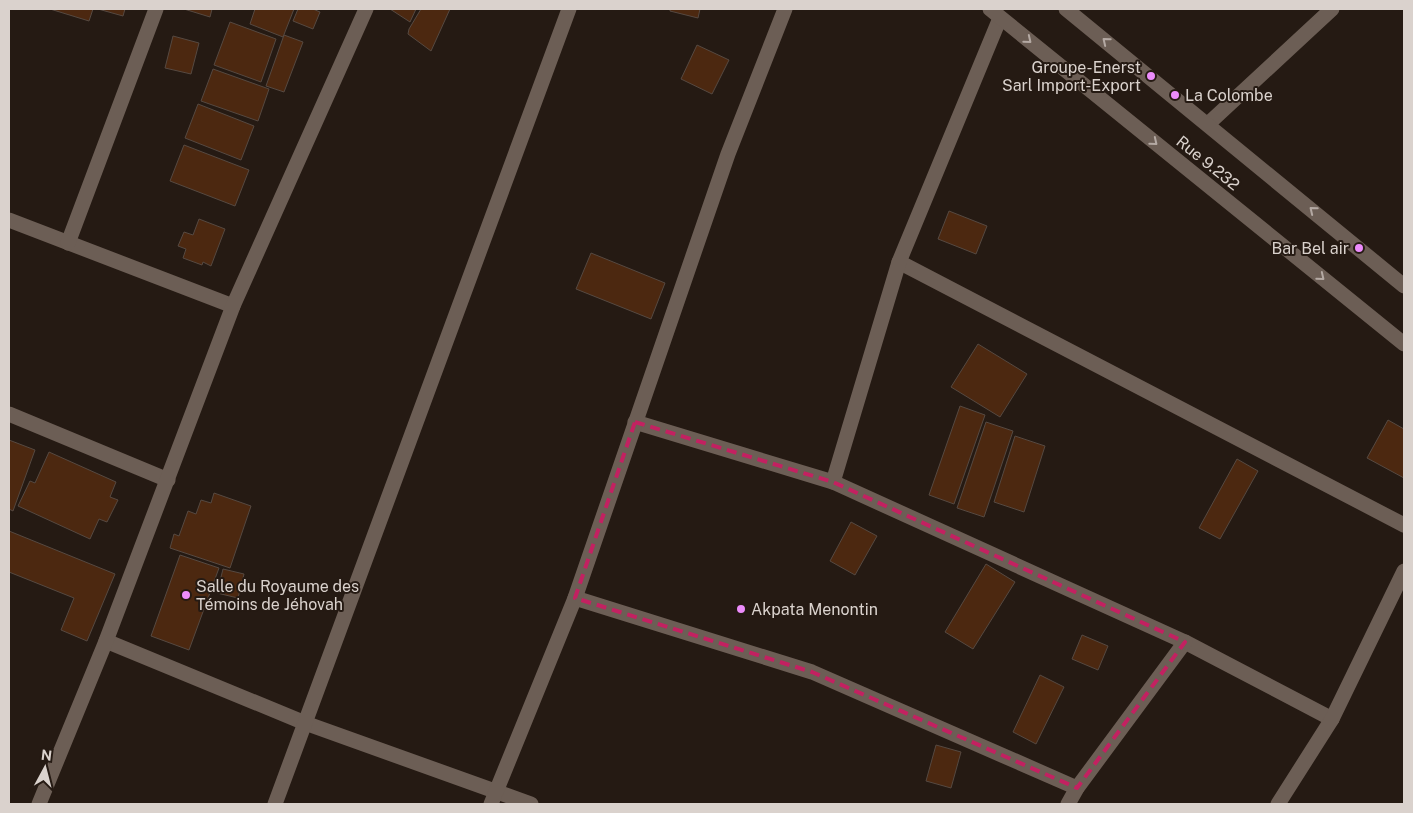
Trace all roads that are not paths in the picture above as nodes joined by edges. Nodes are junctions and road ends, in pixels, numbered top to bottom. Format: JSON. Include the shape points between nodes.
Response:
{"nodes":[{"id":1,"x":156,"y":9,"type":"edge"},
{"id":2,"x":366,"y":9,"type":"edge"},
{"id":3,"x":569,"y":9,"type":"edge"},
{"id":4,"x":786,"y":9,"type":"edge"},
{"id":5,"x":1066,"y":9,"type":"edge"},
{"id":6,"x":1332,"y":9,"type":"edge"},
{"id":7,"x":995,"y":13,"type":"edge"},
{"id":8,"x":1208,"y":124,"type":"junction"},
{"id":9,"x":9,"y":220,"type":"edge"},
{"id":10,"x":68,"y":243,"type":"junction"},
{"id":11,"x":899,"y":262,"type":"junction"},
{"id":12,"x":1404,"y":286,"type":"edge"},
{"id":13,"x":234,"y":306,"type":"junction"},
{"id":14,"x":1404,"y":344,"type":"edge"},
{"id":15,"x":9,"y":414,"type":"edge"},
{"id":16,"x":635,"y":422,"type":"junction"},
{"id":17,"x":168,"y":480,"type":"junction"},
{"id":18,"x":833,"y":482,"type":"junction"},
{"id":19,"x":1404,"y":525,"type":"edge"},
{"id":20,"x":1404,"y":571,"type":"edge"},
{"id":21,"x":575,"y":598,"type":"junction"},
{"id":22,"x":106,"y":641,"type":"junction"},
{"id":23,"x":1185,"y":642,"type":"junction"},
{"id":24,"x":1332,"y":719,"type":"junction"},
{"id":25,"x":305,"y":723,"type":"junction"},
{"id":26,"x":1077,"y":788,"type":"junction"},
{"id":27,"x":494,"y":798,"type":"edge"},
{"id":28,"x":39,"y":804,"type":"edge"},
{"id":29,"x":275,"y":804,"type":"edge"},
{"id":30,"x":531,"y":804,"type":"edge"},
{"id":31,"x":1068,"y":804,"type":"edge"},
{"id":32,"x":1278,"y":804,"type":"edge"}],
"edges":[{"from":1,"to":10,"type":"street"},
{"from":2,"to":13,"type":"street"},
{"from":3,"to":25,"type":"street"},
{"from":4,"to":16,"type":"street","via":[[728,154]]},
{"from":8,"to":5,"type":"street","name":"Rue 9.232","one_way":true},
{"from":6,"to":8,"type":"street"},
{"from":7,"to":11,"type":"street"},
{"from":7,"to":14,"type":"street","name":"Rue 9.232","one_way":true},
{"from":12,"to":8,"type":"street","name":"Rue 9.232","one_way":true},
{"from":9,"to":10,"type":"street"},
{"from":10,"to":13,"type":"street"},
{"from":11,"to":18,"type":"street"},
{"from":11,"to":19,"type":"street"},
{"from":13,"to":17,"type":"street"},
{"from":15,"to":17,"type":"street"},
{"from":16,"to":18,"type":"street"},
{"from":16,"to":21,"type":"street"},
{"from":17,"to":22,"type":"street"},
{"from":18,"to":23,"type":"street"},
{"from":20,"to":24,"type":"street"},
{"from":21,"to":26,"type":"street","via":[[812,672]]},
{"from":21,"to":27,"type":"street"},
{"from":22,"to":25,"type":"street"},
{"from":22,"to":28,"type":"street"},
{"from":23,"to":24,"type":"street"},
{"from":23,"to":26,"type":"street"},
{"from":24,"to":32,"type":"street"},
{"from":25,"to":27,"type":"street"},
{"from":25,"to":29,"type":"street"},
{"from":26,"to":31,"type":"street"},
{"from":27,"to":30,"type":"street"}]}
